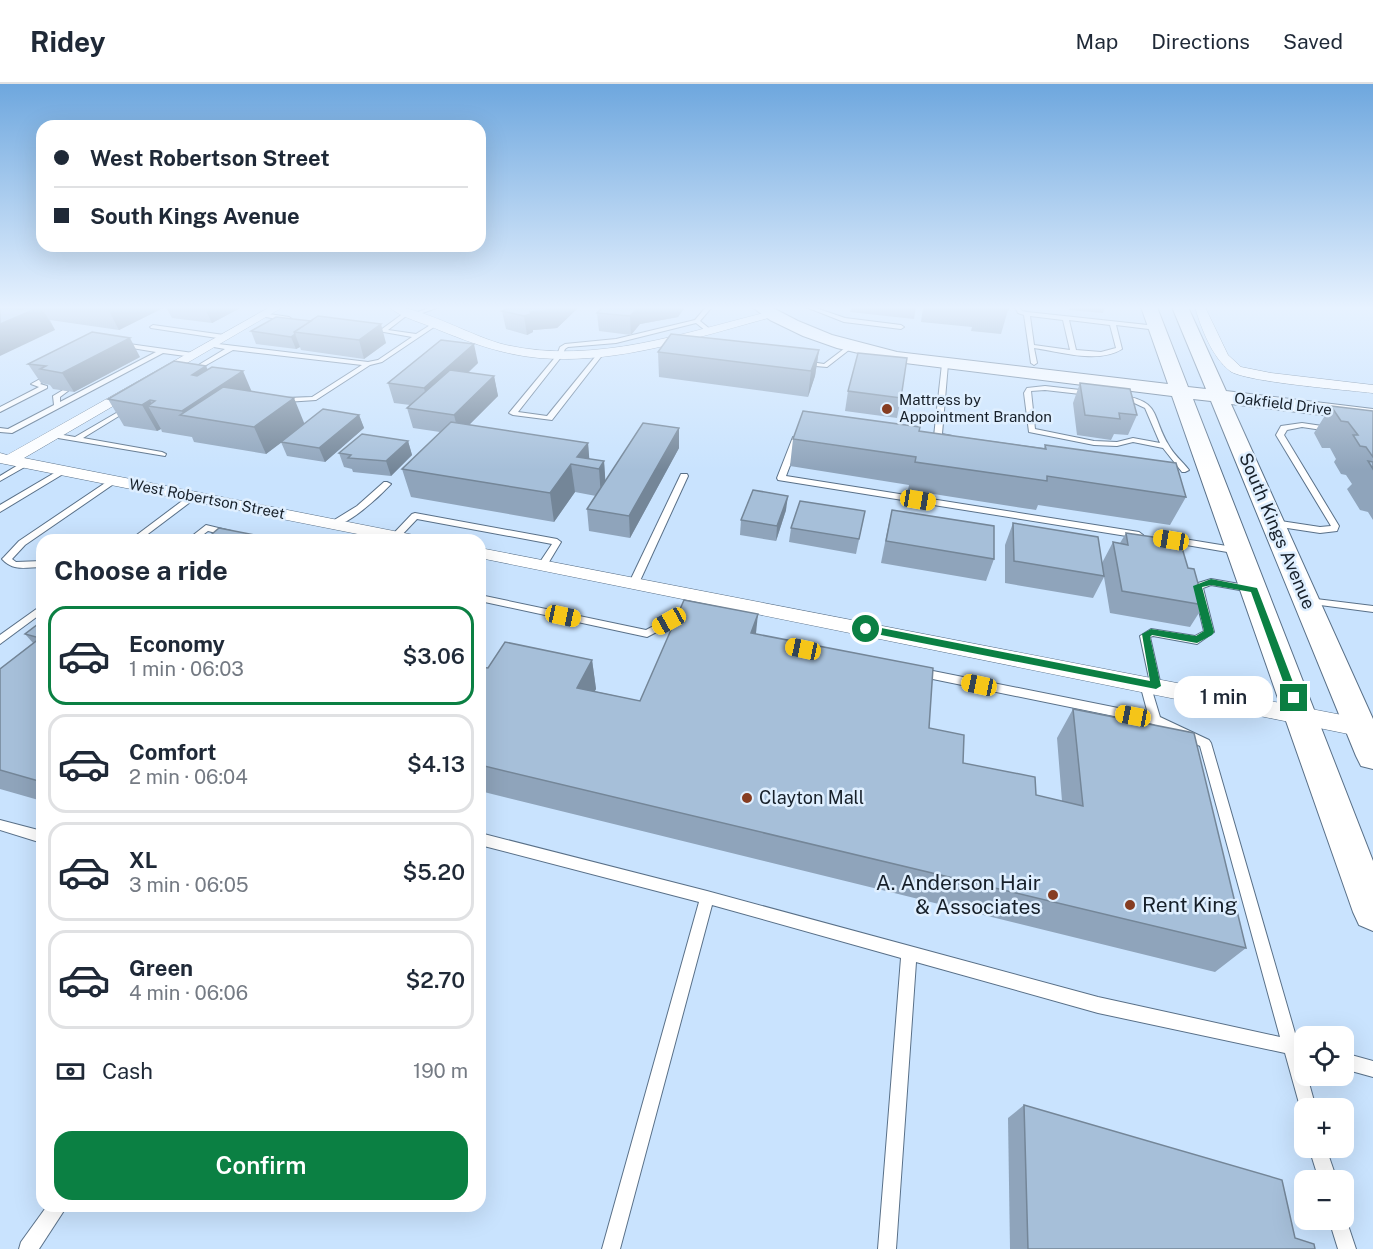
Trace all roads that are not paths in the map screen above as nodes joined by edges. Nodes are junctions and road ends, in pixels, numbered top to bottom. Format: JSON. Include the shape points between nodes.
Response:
{"nodes":[{"id":1,"x":142,"y":361,"type":"edge"},
{"id":2,"x":182,"y":361,"type":"edge"},
{"id":3,"x":201,"y":361,"type":"edge"},
{"id":4,"x":351,"y":361,"type":"edge"},
{"id":5,"x":379,"y":361,"type":"edge"},
{"id":6,"x":555,"y":361,"type":"edge"},
{"id":7,"x":594,"y":361,"type":"edge"},
{"id":8,"x":831,"y":361,"type":"edge"},
{"id":9,"x":927,"y":361,"type":"edge"},
{"id":10,"x":969,"y":361,"type":"edge"},
{"id":11,"x":1029,"y":361,"type":"edge"},
{"id":12,"x":1052,"y":361,"type":"edge"},
{"id":13,"x":1170,"y":361,"type":"edge"},
{"id":14,"x":1204,"y":361,"type":"edge"},
{"id":15,"x":1228,"y":361,"type":"edge"},
{"id":16,"x":791,"y":362,"type":"edge"},
{"id":17,"x":368,"y":364,"type":"junction"},
{"id":18,"x":945,"y":364,"type":"junction"},
{"id":19,"x":1029,"y":373,"type":"junction"},
{"id":20,"x":54,"y":374,"type":"edge"},
{"id":21,"x":182,"y":376,"type":"edge"},
{"id":22,"x":96,"y":385,"type":"junction"},
{"id":23,"x":86,"y":386,"type":"dead end"},
{"id":24,"x":1179,"y":386,"type":"junction"},
{"id":25,"x":1373,"y":389,"type":"edge"},
{"id":26,"x":1217,"y":390,"type":"junction"},
{"id":27,"x":65,"y":391,"type":"edge"},
{"id":28,"x":1099,"y":395,"type":"edge"},
{"id":29,"x":1110,"y":396,"type":"edge"},
{"id":30,"x":286,"y":400,"type":"edge"},
{"id":31,"x":57,"y":405,"type":"junction"},
{"id":32,"x":134,"y":405,"type":"edge"},
{"id":33,"x":0,"y":410,"type":"edge"},
{"id":34,"x":1366,"y":412,"type":"edge"},
{"id":35,"x":800,"y":429,"type":"edge"},
{"id":36,"x":0,"y":430,"type":"edge"},
{"id":37,"x":1337,"y":430,"type":"edge"},
{"id":38,"x":52,"y":435,"type":"junction"},
{"id":39,"x":927,"y":435,"type":"edge"},
{"id":40,"x":938,"y":436,"type":"junction"},
{"id":41,"x":962,"y":439,"type":"edge"},
{"id":42,"x":76,"y":440,"type":"junction"},
{"id":43,"x":1165,"y":446,"type":"junction"},
{"id":44,"x":162,"y":454,"type":"dead end"},
{"id":45,"x":4,"y":459,"type":"edge"},
{"id":46,"x":26,"y":464,"type":"junction"},
{"id":47,"x":1173,"y":468,"type":"edge"},
{"id":48,"x":64,"y":471,"type":"junction"},
{"id":49,"x":1198,"y":472,"type":"junction"},
{"id":50,"x":684,"y":476,"type":"dead end"},
{"id":51,"x":0,"y":479,"type":"edge"},
{"id":52,"x":114,"y":481,"type":"junction"},
{"id":53,"x":387,"y":484,"type":"dead end"},
{"id":54,"x":193,"y":496,"type":"junction"},
{"id":55,"x":0,"y":509,"type":"edge"},
{"id":56,"x":1274,"y":523,"type":"junction"},
{"id":57,"x":334,"y":524,"type":"junction"},
{"id":58,"x":142,"y":534,"type":"edge"},
{"id":59,"x":198,"y":534,"type":"edge"},
{"id":60,"x":234,"y":534,"type":"edge"},
{"id":61,"x":386,"y":534,"type":"edge"},
{"id":62,"x":398,"y":534,"type":"edge"},
{"id":63,"x":1145,"y":536,"type":"edge"},
{"id":64,"x":1157,"y":538,"type":"edge"},
{"id":65,"x":1240,"y":551,"type":"junction"},
{"id":66,"x":486,"y":554,"type":"edge"},
{"id":67,"x":3,"y":560,"type":"edge"},
{"id":68,"x":36,"y":564,"type":"edge"},
{"id":69,"x":543,"y":565,"type":"junction"},
{"id":70,"x":634,"y":583,"type":"junction"},
{"id":71,"x":1254,"y":590,"type":"junction"},
{"id":72,"x":486,"y":599,"type":"edge"},
{"id":73,"x":1307,"y":600,"type":"junction"},
{"id":74,"x":700,"y":607,"type":"junction"},
{"id":75,"x":1373,"y":609,"type":"edge"},
{"id":76,"x":36,"y":613,"type":"edge"},
{"id":77,"x":0,"y":640,"type":"edge"},
{"id":78,"x":910,"y":671,"type":"edge"},
{"id":79,"x":1150,"y":685,"type":"junction"},
{"id":80,"x":1300,"y":714,"type":"junction"},
{"id":81,"x":1155,"y":720,"type":"junction"},
{"id":82,"x":1367,"y":729,"type":"edge"},
{"id":83,"x":1373,"y":756,"type":"edge"},
{"id":84,"x":0,"y":825,"type":"edge"},
{"id":85,"x":36,"y":835,"type":"edge"},
{"id":86,"x":486,"y":841,"type":"edge"},
{"id":87,"x":706,"y":897,"type":"junction"},
{"id":88,"x":1373,"y":912,"type":"edge"},
{"id":89,"x":909,"y":953,"type":"junction"},
{"id":90,"x":1294,"y":1035,"type":"edge"},
{"id":91,"x":1294,"y":1047,"type":"edge"},
{"id":92,"x":1354,"y":1064,"type":"edge"},
{"id":93,"x":1373,"y":1070,"type":"edge"},
{"id":94,"x":54,"y":1212,"type":"edge"},
{"id":95,"x":1341,"y":1230,"type":"edge"},
{"id":96,"x":28,"y":1249,"type":"edge"},
{"id":97,"x":611,"y":1249,"type":"edge"},
{"id":98,"x":887,"y":1249,"type":"edge"},
{"id":99,"x":1347,"y":1249,"type":"edge"}],
"edges":[{"from":1,"to":22,"type":"lane"},
{"from":2,"to":38,"type":"street"},
{"from":3,"to":21,"type":"lane"},
{"from":4,"to":17,"type":"lane"},
{"from":5,"to":17,"type":"lane"},
{"from":6,"to":7,"type":"lane","via":[[513,413],[549,418]]},
{"from":8,"to":16,"type":"lane","via":[[825,366]]},
{"from":9,"to":18,"type":"main road","name":"Oakfield Drive"},
{"from":10,"to":19,"type":"main road","name":"Oakfield Drive"},
{"from":11,"to":19,"type":"lane"},
{"from":12,"to":19,"type":"lane"},
{"from":13,"to":24,"type":"main road"},
{"from":14,"to":26,"type":"main road","name":"South Kings Avenue"},
{"from":15,"to":25,"type":"street","via":[[1237,370],[1271,377]]},
{"from":17,"to":30,"type":"lane","via":[[314,399]]},
{"from":18,"to":19,"type":"main road","name":"Oakfield Drive"},
{"from":18,"to":40,"type":"lane"},
{"from":19,"to":24,"type":"main road","name":"Oakfield Drive"},
{"from":19,"to":28,"type":"lane","via":[[1045,388]]},
{"from":19,"to":43,"type":"lane","via":[[1032,430],[1094,443],[1133,440]]},
{"from":20,"to":33,"type":"lane","via":[[34,384],[45,387]]},
{"from":22,"to":23,"type":"lane"},
{"from":22,"to":31,"type":"lane"},
{"from":24,"to":26,"type":"main road","name":"Oakfield Drive"},
{"from":24,"to":49,"type":"main road"},
{"from":26,"to":34,"type":"main road","name":"Oakfield Drive"},
{"from":26,"to":56,"type":"main road","name":"South Kings Avenue"},
{"from":27,"to":31,"type":"lane","via":[[56,396]]},
{"from":29,"to":43,"type":"lane","via":[[1148,407]]},
{"from":31,"to":36,"type":"lane","via":[[9,431]]},
{"from":32,"to":42,"type":"lane"},
{"from":35,"to":63,"type":"lane","via":[[781,478]]},
{"from":37,"to":56,"type":"lane","via":[[1292,425],[1280,435],[1334,530]]},
{"from":38,"to":42,"type":"lane"},
{"from":38,"to":45,"type":"street"},
{"from":39,"to":40,"type":"lane"},
{"from":40,"to":41,"type":"lane"},
{"from":42,"to":44,"type":"lane"},
{"from":43,"to":49,"type":"lane"},
{"from":45,"to":46,"type":"street","name":"West Robertson Street"},
{"from":46,"to":48,"type":"street","name":"West Robertson Street"},
{"from":46,"to":51,"type":"lane"},
{"from":47,"to":49,"type":"lane"},
{"from":48,"to":52,"type":"street","name":"West Robertson Street"},
{"from":48,"to":55,"type":"lane"},
{"from":49,"to":65,"type":"main road"},
{"from":50,"to":70,"type":"lane"},
{"from":52,"to":54,"type":"street","name":"West Robertson Street"},
{"from":52,"to":67,"type":"lane"},
{"from":53,"to":57,"type":"lane"},
{"from":54,"to":57,"type":"street","name":"West Robertson Street"},
{"from":54,"to":58,"type":"lane"},
{"from":56,"to":73,"type":"main road","name":"South Kings Avenue"},
{"from":57,"to":61,"type":"street","name":"West Robertson Street"},
{"from":59,"to":60,"type":"lane","via":[[206,528]]},
{"from":62,"to":69,"type":"lane","via":[[415,516],[557,542]]},
{"from":64,"to":65,"type":"lane"},
{"from":65,"to":71,"type":"main road"},
{"from":66,"to":69,"type":"street"},
{"from":67,"to":68,"type":"lane","via":[[14,565]]},
{"from":69,"to":70,"type":"street"},
{"from":70,"to":74,"type":"street"},
{"from":71,"to":79,"type":"lane","via":[[1211,582],[1198,586],[1209,632],[1197,640],[1151,632],[1145,636]]},
{"from":71,"to":80,"type":"main road"},
{"from":72,"to":74,"type":"lane","via":[[647,634],[669,621],[693,626]]},
{"from":73,"to":75,"type":"lane"},
{"from":73,"to":82,"type":"main road","name":"South Kings Avenue"},
{"from":74,"to":79,"type":"street"},
{"from":76,"to":77,"type":"lane"},
{"from":78,"to":81,"type":"lane"},
{"from":79,"to":80,"type":"street"},
{"from":79,"to":81,"type":"lane"},
{"from":80,"to":82,"type":"street"},
{"from":80,"to":88,"type":"main road"},
{"from":81,"to":90,"type":"lane","via":[[1205,743]]},
{"from":82,"to":83,"type":"main road","name":"South Kings Avenue"},
{"from":84,"to":85,"type":"lane"},
{"from":86,"to":87,"type":"lane"},
{"from":87,"to":89,"type":"lane"},
{"from":87,"to":97,"type":"lane"},
{"from":89,"to":91,"type":"lane","via":[[1098,1005]]},
{"from":89,"to":98,"type":"lane"},
{"from":92,"to":93,"type":"lane"},
{"from":94,"to":96,"type":"lane"},
{"from":95,"to":99,"type":"lane"}]}
